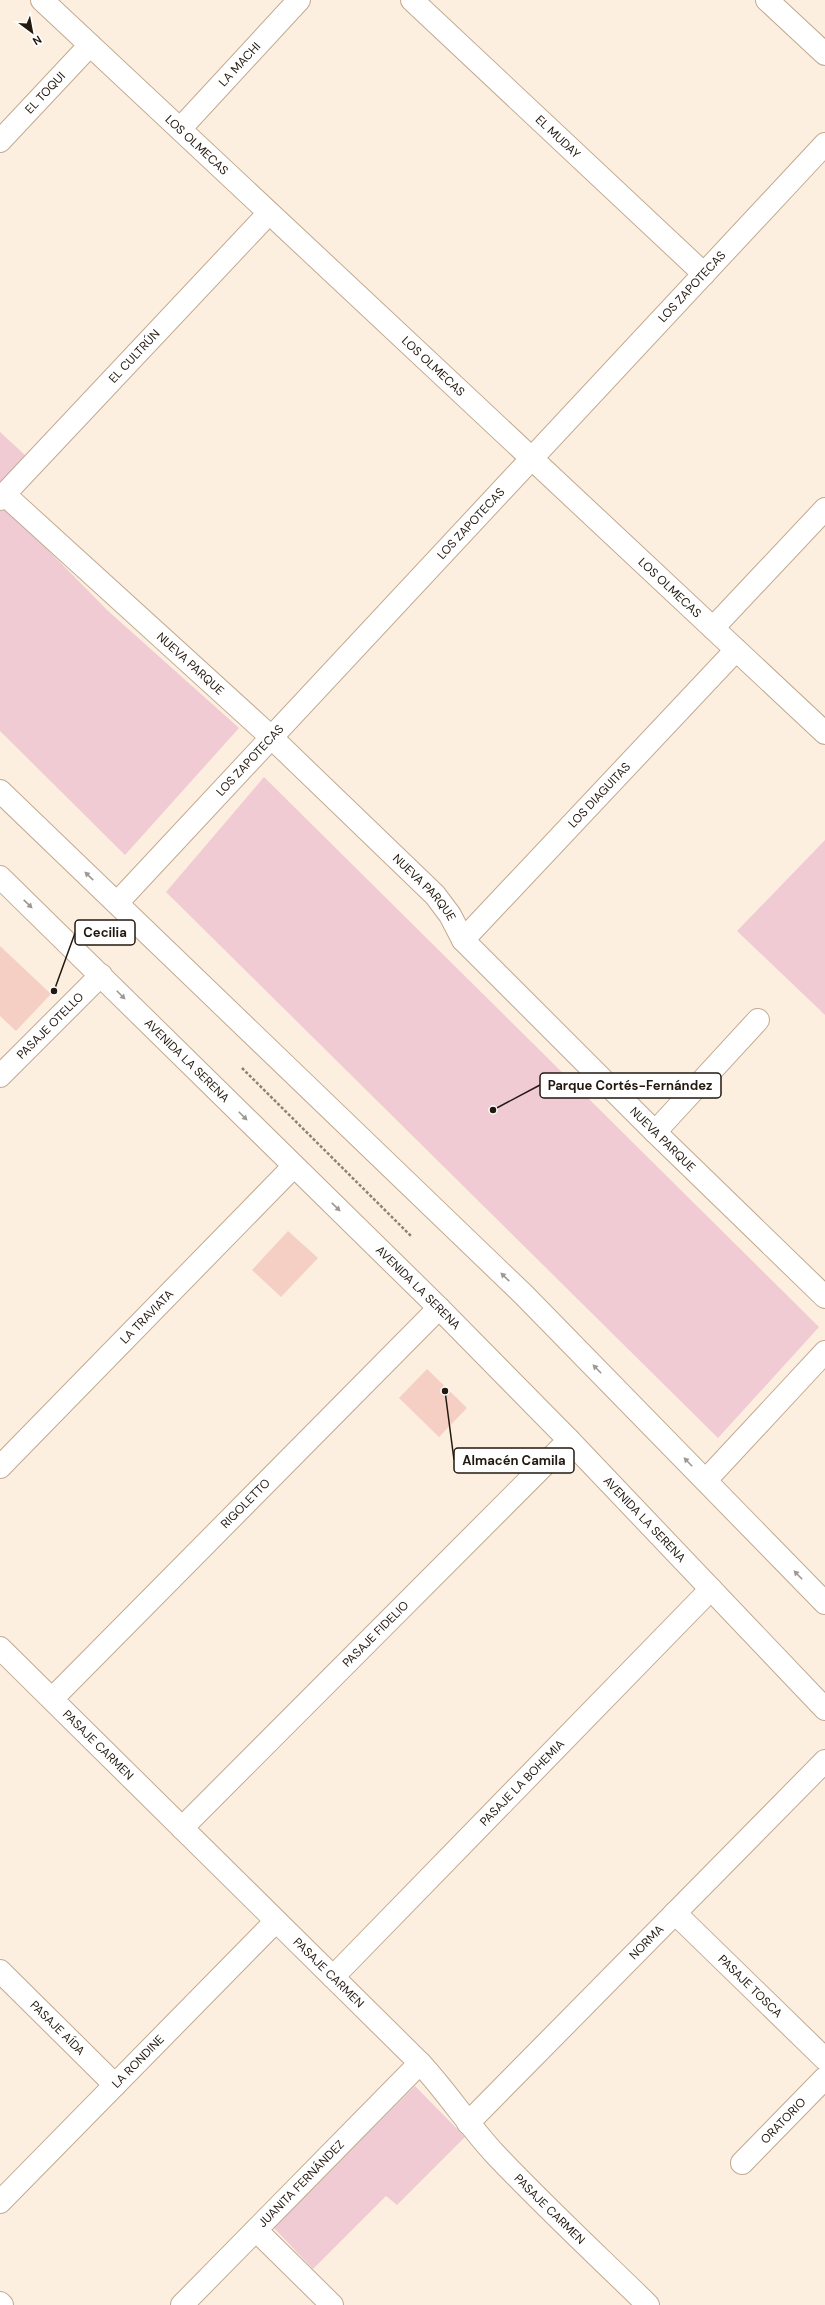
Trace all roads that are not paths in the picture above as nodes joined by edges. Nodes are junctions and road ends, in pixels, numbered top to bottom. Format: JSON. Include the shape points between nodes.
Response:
{"nodes":[{"id":1,"x":42,"y":0,"type":"edge"},
{"id":2,"x":299,"y":0,"type":"edge"},
{"id":3,"x":412,"y":0,"type":"edge"},
{"id":4,"x":767,"y":0,"type":"edge"},
{"id":5,"x":90,"y":45,"type":"junction"},
{"id":6,"x":825,"y":54,"type":"edge"},
{"id":7,"x":180,"y":129,"type":"junction"},
{"id":8,"x":0,"y":141,"type":"edge"},
{"id":9,"x":825,"y":144,"type":"edge"},
{"id":10,"x":269,"y":213,"type":"junction"},
{"id":11,"x":704,"y":274,"type":"junction"},
{"id":12,"x":531,"y":458,"type":"junction"},
{"id":13,"x":2,"y":497,"type":"edge"},
{"id":14,"x":825,"y":509,"type":"edge"},
{"id":15,"x":713,"y":628,"type":"junction"},
{"id":16,"x":736,"y":650,"type":"junction"},
{"id":17,"x":825,"y":732,"type":"edge"},
{"id":18,"x":271,"y":737,"type":"junction"},
{"id":19,"x":0,"y":791,"type":"edge"},
{"id":20,"x":0,"y":877,"type":"edge"},
{"id":21,"x":117,"y":903,"type":"junction"},
{"id":22,"x":463,"y":940,"type":"junction"},
{"id":23,"x":101,"y":975,"type":"junction"},
{"id":24,"x":758,"y":1020,"type":"dead end"},
{"id":25,"x":0,"y":1076,"type":"edge"},
{"id":26,"x":655,"y":1132,"type":"junction"},
{"id":27,"x":294,"y":1166,"type":"junction"},
{"id":28,"x":825,"y":1297,"type":"edge"},
{"id":29,"x":439,"y":1308,"type":"junction"},
{"id":30,"x":825,"y":1352,"type":"edge"},
{"id":31,"x":569,"y":1440,"type":"junction"},
{"id":32,"x":0,"y":1467,"type":"edge"},
{"id":33,"x":706,"y":1480,"type":"junction"},
{"id":34,"x":711,"y":1589,"type":"junction"},
{"id":35,"x":825,"y":1603,"type":"edge"},
{"id":36,"x":0,"y":1648,"type":"edge"},
{"id":37,"x":52,"y":1699,"type":"junction"},
{"id":38,"x":825,"y":1709,"type":"edge"},
{"id":39,"x":825,"y":1761,"type":"edge"},
{"id":40,"x":182,"y":1828,"type":"junction"},
{"id":41,"x":675,"y":1913,"type":"junction"},
{"id":42,"x":276,"y":1921,"type":"junction"},
{"id":43,"x":0,"y":1971,"type":"edge"},
{"id":44,"x":333,"y":1977,"type":"junction"},
{"id":45,"x":825,"y":2059,"type":"edge"},
{"id":46,"x":420,"y":2063,"type":"junction"},
{"id":47,"x":825,"y":2078,"type":"edge"},
{"id":48,"x":115,"y":2085,"type":"junction"},
{"id":49,"x":468,"y":2123,"type":"junction"},
{"id":50,"x":742,"y":2163,"type":"dead end"},
{"id":51,"x":0,"y":2202,"type":"edge"},
{"id":52,"x":256,"y":2230,"type":"junction"},
{"id":53,"x":182,"y":2305,"type":"edge"},
{"id":54,"x":332,"y":2305,"type":"edge"},
{"id":55,"x":648,"y":2305,"type":"edge"}],
"edges":[{"from":1,"to":5,"type":"street","name":"LOS OLMECAS"},
{"from":2,"to":7,"type":"street","name":"LA MACHI"},
{"from":3,"to":11,"type":"street","name":"EL MUDAY"},
{"from":4,"to":6,"type":"street"},
{"from":5,"to":7,"type":"street","name":"LOS OLMECAS"},
{"from":5,"to":8,"type":"street","name":"EL TOQUI"},
{"from":7,"to":10,"type":"street","name":"LOS OLMECAS"},
{"from":9,"to":11,"type":"street","name":"LOS ZAPOTECAS"},
{"from":10,"to":12,"type":"street","name":"LOS OLMECAS"},
{"from":10,"to":13,"type":"street","name":"EL CULTRÚN"},
{"from":11,"to":12,"type":"street","name":"LOS ZAPOTECAS"},
{"from":12,"to":15,"type":"street","name":"LOS OLMECAS"},
{"from":12,"to":18,"type":"street","name":"LOS ZAPOTECAS"},
{"from":13,"to":18,"type":"street","name":"NUEVA PARQUE"},
{"from":14,"to":15,"type":"street"},
{"from":15,"to":16,"type":"street","name":"LOS OLMECAS"},
{"from":16,"to":17,"type":"street","name":"LOS OLMECAS"},
{"from":16,"to":22,"type":"street","name":"LOS DIAGUITAS"},
{"from":18,"to":21,"type":"street","name":"LOS ZAPOTECAS"},
{"from":18,"to":22,"type":"street","name":"NUEVA PARQUE","via":[[435,895],[450,915]]},
{"from":21,"to":19,"type":"street","one_way":true},
{"from":20,"to":23,"type":"street","name":"AVENIDA LA SERENA","one_way":true},
{"from":33,"to":21,"type":"street","one_way":true,"via":[[524,1295]]},
{"from":22,"to":26,"type":"street","name":"NUEVA PARQUE"},
{"from":23,"to":25,"type":"street","name":"PASAJE OTELLO"},
{"from":23,"to":27,"type":"street","name":"AVENIDA LA SERENA","one_way":true},
{"from":24,"to":26,"type":"street"},
{"from":26,"to":28,"type":"street","name":"NUEVA PARQUE"},
{"from":27,"to":29,"type":"street","name":"AVENIDA LA SERENA","one_way":true},
{"from":27,"to":32,"type":"street","name":"LA TRAVIATA"},
{"from":29,"to":31,"type":"street","name":"AVENIDA LA SERENA"},
{"from":29,"to":37,"type":"street","name":"RIGOLETTO"},
{"from":30,"to":33,"type":"street"},
{"from":31,"to":34,"type":"street","name":"AVENIDA LA SERENA"},
{"from":31,"to":40,"type":"street","name":"PASAJE FIDELIO"},
{"from":35,"to":33,"type":"street","one_way":true},
{"from":34,"to":38,"type":"street","name":"AVENIDA LA SERENA"},
{"from":34,"to":44,"type":"street","name":"PASAJE LA BOHEMIA"},
{"from":36,"to":37,"type":"street","name":"PASAJE CARMEN"},
{"from":37,"to":40,"type":"street","name":"PASAJE CARMEN"},
{"from":39,"to":41,"type":"street","name":"NORMA"},
{"from":40,"to":42,"type":"street","name":"PASAJE CARMEN"},
{"from":41,"to":45,"type":"street","name":"PASAJE TOSCA"},
{"from":41,"to":49,"type":"street","name":"NORMA"},
{"from":42,"to":44,"type":"street","name":"PASAJE CARMEN"},
{"from":42,"to":48,"type":"street","name":"LA RONDINE"},
{"from":43,"to":48,"type":"street","name":"PASAJE AÍDA"},
{"from":44,"to":46,"type":"street","name":"PASAJE CARMEN"},
{"from":46,"to":49,"type":"street","name":"PASAJE CARMEN","via":[[455,2103]]},
{"from":46,"to":52,"type":"street","name":"JUANITA FERNÁNDEZ"},
{"from":47,"to":50,"type":"street","name":"ORATORIO"},
{"from":48,"to":51,"type":"street","name":"LA RONDINE"},
{"from":49,"to":55,"type":"street","name":"PASAJE CARMEN","via":[[496,2155]]},
{"from":52,"to":53,"type":"street","name":"JUANITA FERNÁNDEZ"},
{"from":52,"to":54,"type":"street"}]}
